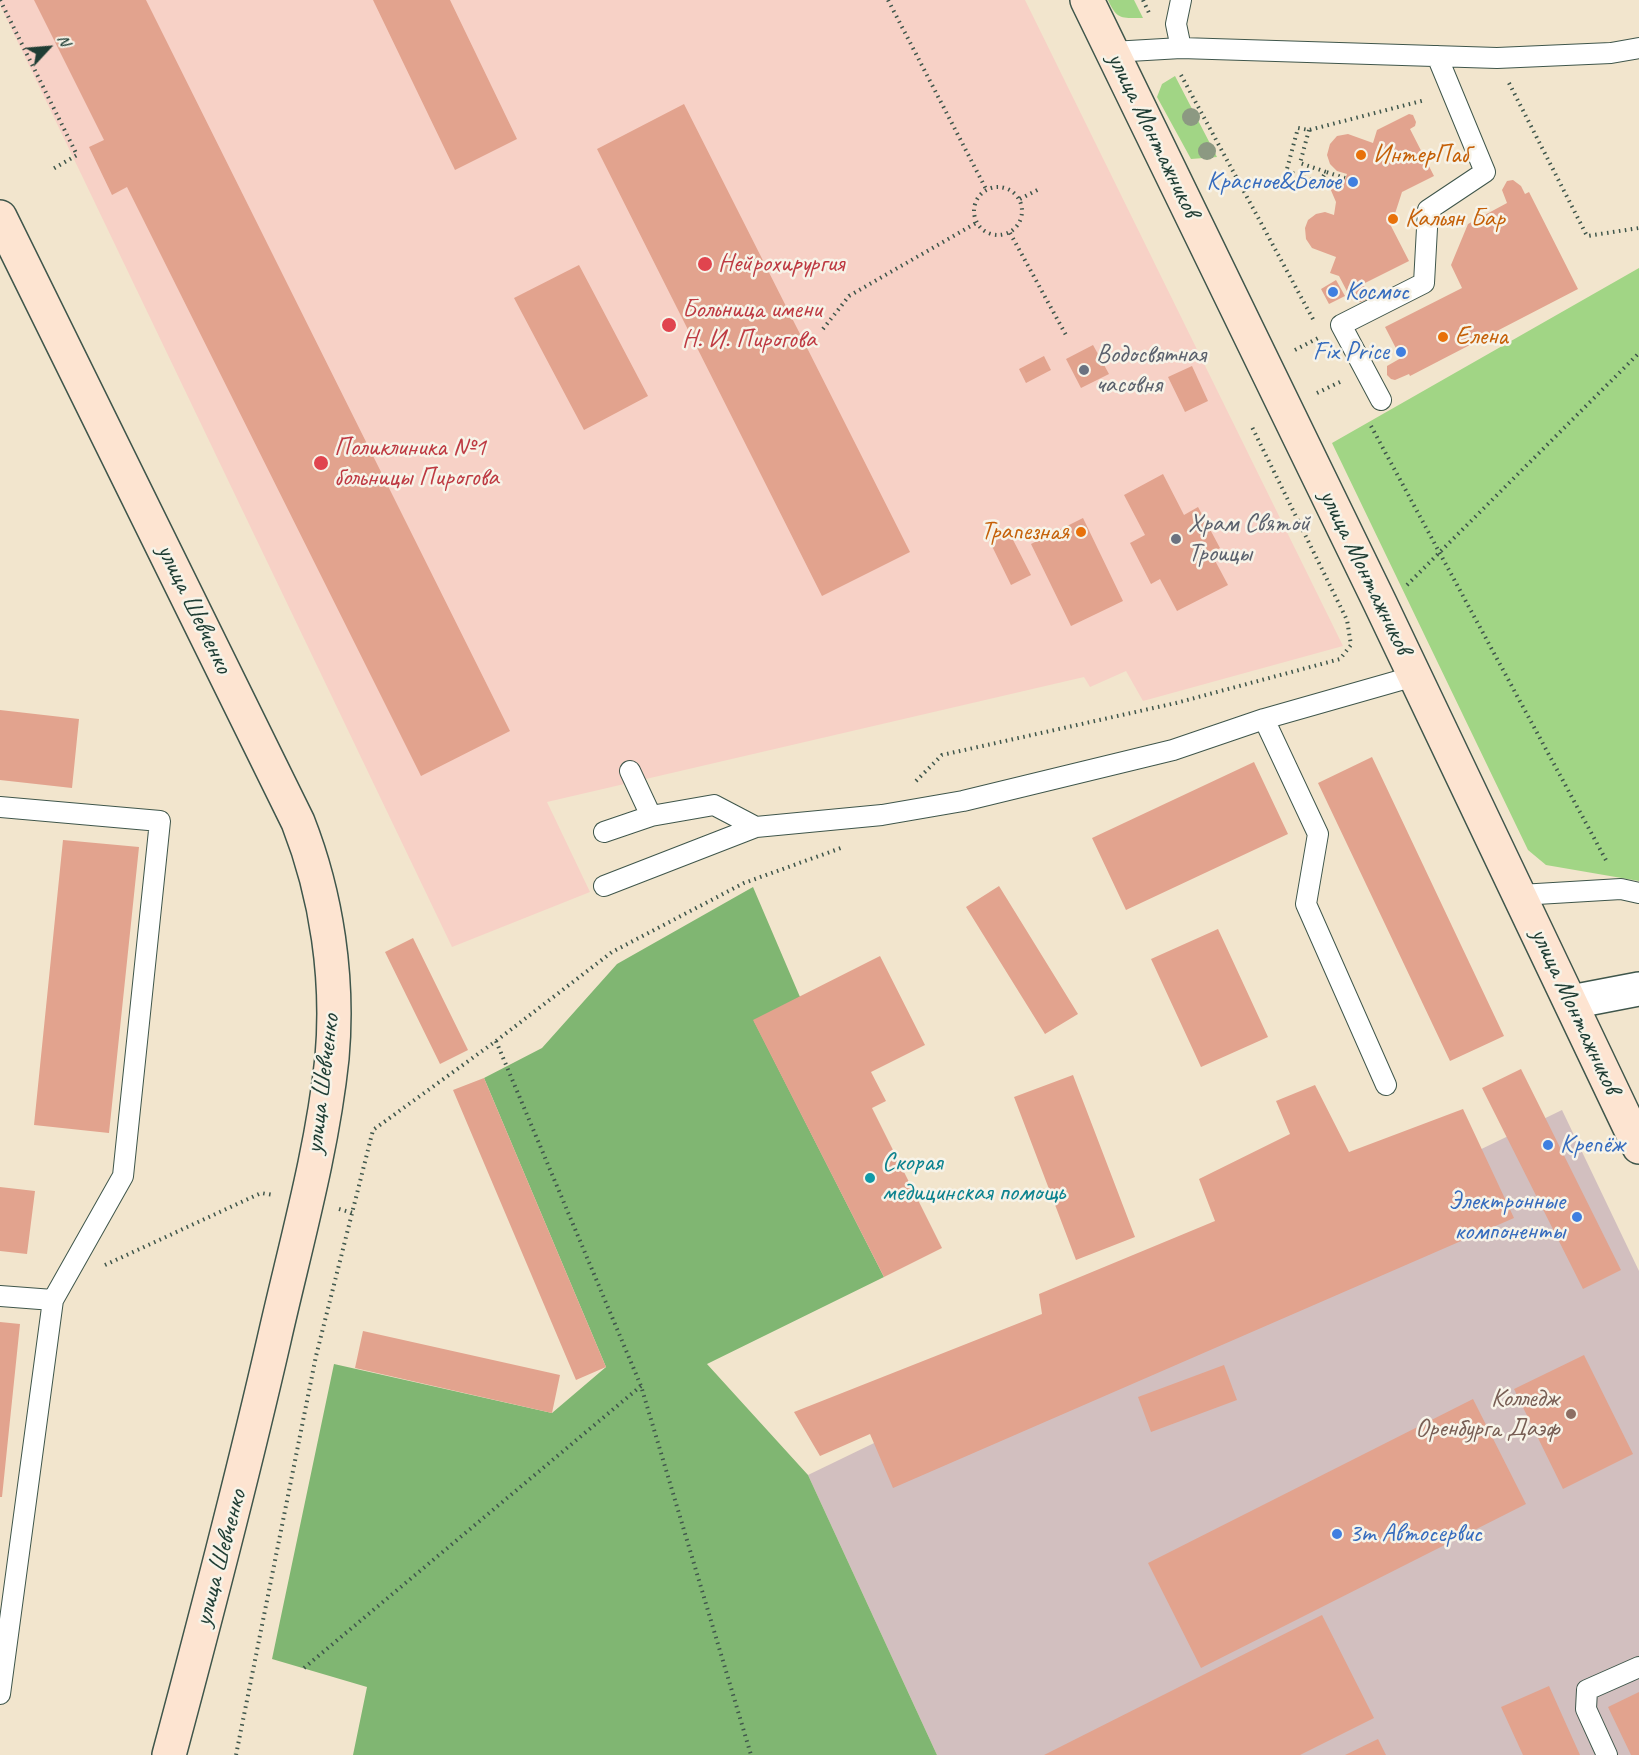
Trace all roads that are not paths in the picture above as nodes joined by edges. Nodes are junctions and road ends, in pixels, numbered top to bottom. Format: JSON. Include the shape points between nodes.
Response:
{"nodes":[{"id":1,"x":1087,"y":0,"type":"edge"},
{"id":2,"x":1181,"y":0,"type":"edge"},
{"id":3,"x":1639,"y":48,"type":"edge"},
{"id":4,"x":1174,"y":49,"type":"junction"},
{"id":5,"x":1112,"y":52,"type":"junction"},
{"id":6,"x":1437,"y":56,"type":"junction"},
{"id":7,"x":0,"y":218,"type":"edge"},
{"id":8,"x":7,"y":248,"type":"edge"},
{"id":9,"x":1381,"y":400,"type":"dead end"},
{"id":10,"x":1415,"y":676,"type":"junction"},
{"id":11,"x":1264,"y":719,"type":"junction"},
{"id":12,"x":630,"y":771,"type":"dead end"},
{"id":13,"x":0,"y":807,"type":"edge"},
{"id":14,"x":651,"y":816,"type":"junction"},
{"id":15,"x":756,"y":827,"type":"junction"},
{"id":16,"x":604,"y":832,"type":"dead end"},
{"id":17,"x":604,"y":886,"type":"dead end"},
{"id":18,"x":1630,"y":891,"type":"edge"},
{"id":19,"x":1520,"y":895,"type":"junction"},
{"id":20,"x":1639,"y":989,"type":"edge"},
{"id":21,"x":1571,"y":1002,"type":"junction"},
{"id":22,"x":1386,"y":1085,"type":"dead end"},
{"id":23,"x":1639,"y":1147,"type":"edge"},
{"id":24,"x":0,"y":1296,"type":"edge"},
{"id":25,"x":53,"y":1300,"type":"junction"},
{"id":26,"x":1639,"y":1667,"type":"edge"},
{"id":27,"x":0,"y":1694,"type":"edge"},
{"id":28,"x":169,"y":1755,"type":"edge"},
{"id":29,"x":1607,"y":1755,"type":"edge"}],
"edges":[{"from":1,"to":5,"type":"main road","name":"улица Монтажников"},
{"from":2,"to":4,"type":"lane"},
{"from":3,"to":6,"type":"lane","via":[[1611,53],[1497,58]]},
{"from":4,"to":5,"type":"lane"},
{"from":4,"to":6,"type":"lane"},
{"from":5,"to":10,"type":"main road","name":"улица Монтажников"},
{"from":6,"to":9,"type":"lane","via":[[1485,172],[1428,210],[1424,283],[1341,325]]},
{"from":7,"to":8,"type":"main road","name":"улица Шевченко"},
{"from":8,"to":28,"type":"main road","name":"улица Шевченко","via":[[298,822],[312,856],[324,909],[333,984],[332,1056],[306,1201],[239,1490]]},
{"from":10,"to":11,"type":"lane"},
{"from":10,"to":19,"type":"main road","name":"улица Монтажников"},
{"from":11,"to":15,"type":"lane","via":[[1173,750],[963,801],[882,815]]},
{"from":11,"to":22,"type":"lane","via":[[1317,834],[1306,904]]},
{"from":12,"to":14,"type":"lane"},
{"from":13,"to":25,"type":"lane","via":[[160,821],[123,1176]]},
{"from":14,"to":15,"type":"lane","via":[[714,805]]},
{"from":14,"to":16,"type":"lane"},
{"from":15,"to":17,"type":"lane"},
{"from":18,"to":19,"type":"lane"},
{"from":19,"to":21,"type":"main road","name":"улица Монтажников"},
{"from":20,"to":21,"type":"street"},
{"from":21,"to":23,"type":"main road","name":"улица Монтажников"},
{"from":24,"to":25,"type":"lane"},
{"from":25,"to":27,"type":"lane"},
{"from":26,"to":29,"type":"lane","via":[[1587,1690],[1586,1709]]}]}
